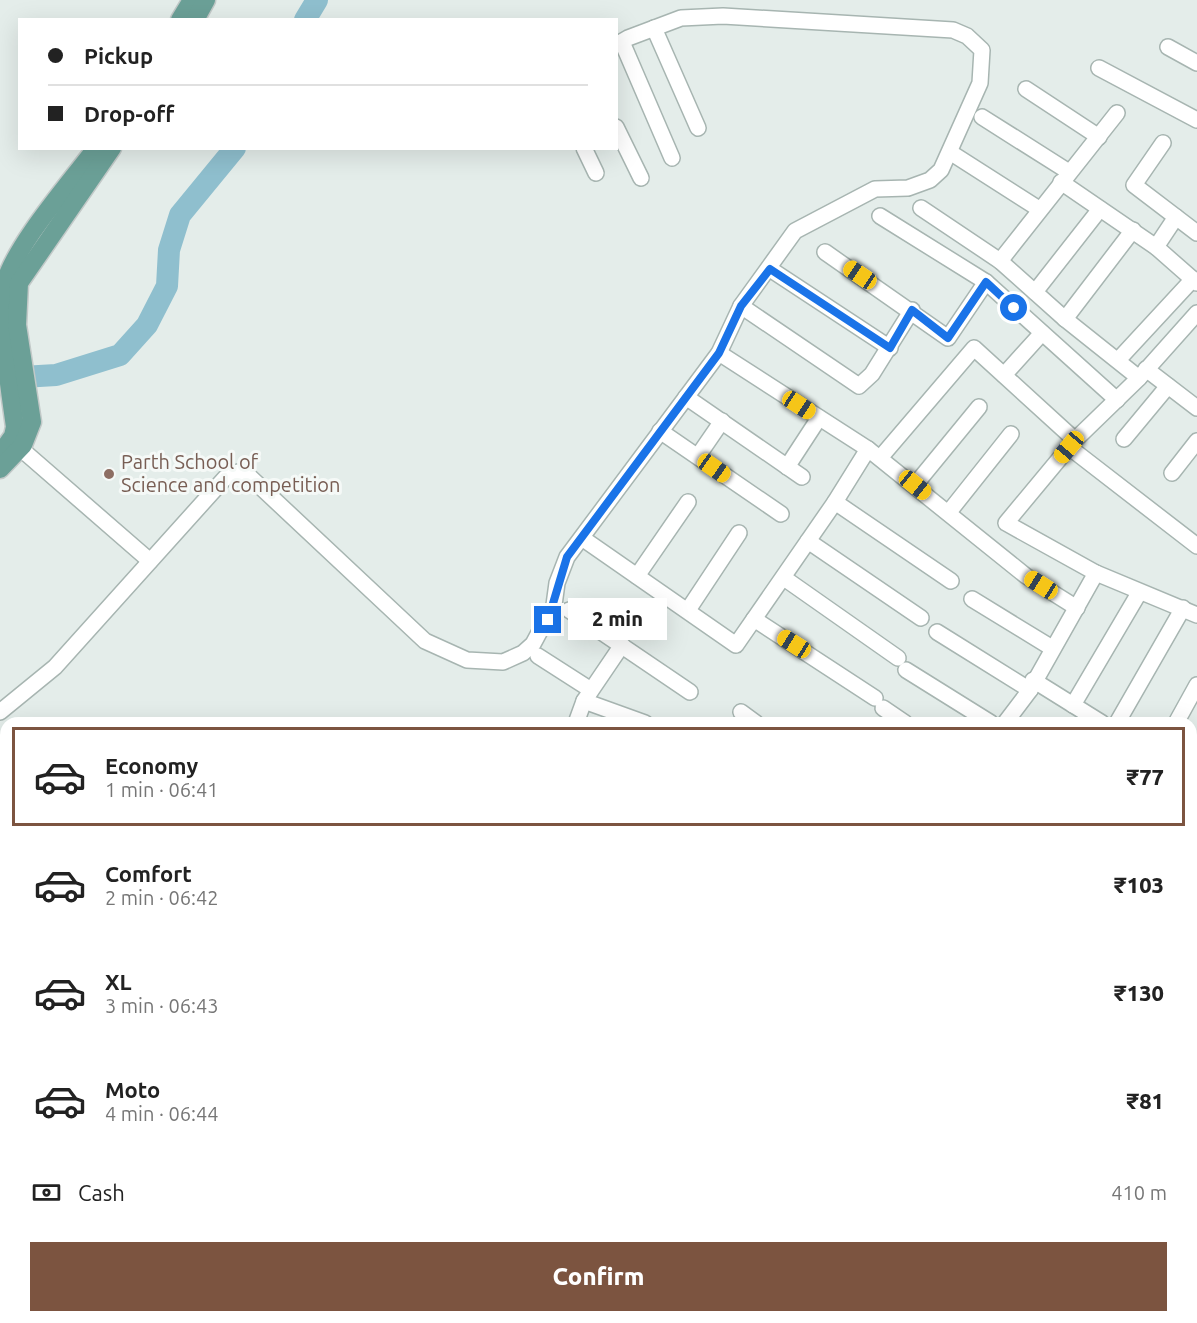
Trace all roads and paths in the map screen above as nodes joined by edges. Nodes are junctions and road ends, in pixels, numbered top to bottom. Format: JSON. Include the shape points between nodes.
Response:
{"nodes":[{"id":1,"x":192,"y":0,"type":"edge"},
{"id":2,"x":207,"y":0,"type":"edge"},
{"id":3,"x":181,"y":18,"type":"edge"},
{"id":4,"x":196,"y":18,"type":"edge"},
{"id":5,"x":654,"y":28,"type":"junction"},
{"id":6,"x":619,"y":44,"type":"edge"},
{"id":7,"x":1168,"y":47,"type":"dead end"},
{"id":8,"x":1197,"y":63,"type":"edge"},
{"id":9,"x":1099,"y":69,"type":"dead end"},
{"id":10,"x":1026,"y":89,"type":"dead end"},
{"id":11,"x":1117,"y":113,"type":"dead end"},
{"id":12,"x":982,"y":117,"type":"dead end"},
{"id":13,"x":1197,"y":120,"type":"edge"},
{"id":14,"x":698,"y":128,"type":"dead end"},
{"id":15,"x":618,"y":131,"type":"edge"},
{"id":16,"x":1099,"y":137,"type":"junction"},
{"id":17,"x":1163,"y":143,"type":"dead end"},
{"id":18,"x":95,"y":150,"type":"edge"},
{"id":19,"x":111,"y":150,"type":"edge"},
{"id":20,"x":585,"y":150,"type":"edge"},
{"id":21,"x":956,"y":156,"type":"dead end"},
{"id":22,"x":672,"y":158,"type":"dead end"},
{"id":23,"x":596,"y":173,"type":"dead end"},
{"id":24,"x":1065,"y":177,"type":"junction"},
{"id":25,"x":641,"y":178,"type":"dead end"},
{"id":26,"x":921,"y":208,"type":"dead end"},
{"id":27,"x":1039,"y":209,"type":"junction"},
{"id":28,"x":1100,"y":209,"type":"junction"},
{"id":29,"x":880,"y":216,"type":"dead end"},
{"id":30,"x":1176,"y":218,"type":"junction"},
{"id":31,"x":1133,"y":230,"type":"junction"},
{"id":32,"x":1197,"y":234,"type":"edge"},
{"id":33,"x":1156,"y":247,"type":"junction"},
{"id":34,"x":825,"y":252,"type":"dead end"},
{"id":35,"x":1000,"y":261,"type":"junction"},
{"id":36,"x":770,"y":269,"type":"junction"},
{"id":37,"x":1195,"y":281,"type":"edge"},
{"id":38,"x":986,"y":282,"type":"junction"},
{"id":39,"x":1035,"y":292,"type":"junction"},
{"id":40,"x":741,"y":306,"type":"junction"},
{"id":41,"x":912,"y":310,"type":"junction"},
{"id":42,"x":1197,"y":313,"type":"edge"},
{"id":43,"x":9,"y":317,"type":"edge"},
{"id":44,"x":1065,"y":319,"type":"junction"},
{"id":45,"x":1042,"y":333,"type":"junction"},
{"id":46,"x":890,"y":348,"type":"junction"},
{"id":47,"x":719,"y":353,"type":"junction"},
{"id":48,"x":1119,"y":359,"type":"junction"},
{"id":49,"x":1143,"y":374,"type":"junction"},
{"id":50,"x":1004,"y":375,"type":"junction"},
{"id":51,"x":1168,"y":386,"type":"junction"},
{"id":52,"x":686,"y":397,"type":"junction"},
{"id":53,"x":1117,"y":400,"type":"junction"},
{"id":54,"x":979,"y":407,"type":"dead end"},
{"id":55,"x":1197,"y":408,"type":"edge"},
{"id":56,"x":819,"y":418,"type":"junction"},
{"id":57,"x":722,"y":421,"type":"junction"},
{"id":58,"x":24,"y":425,"type":"junction"},
{"id":59,"x":660,"y":431,"type":"junction"},
{"id":60,"x":1011,"y":434,"type":"dead end"},
{"id":61,"x":1124,"y":439,"type":"dead end"},
{"id":62,"x":1197,"y":441,"type":"edge"},
{"id":63,"x":1072,"y":444,"type":"junction"},
{"id":64,"x":20,"y":448,"type":"junction"},
{"id":65,"x":0,"y":454,"type":"edge"},
{"id":66,"x":874,"y":454,"type":"junction"},
{"id":67,"x":698,"y":456,"type":"junction"},
{"id":68,"x":787,"y":467,"type":"junction"},
{"id":69,"x":0,"y":469,"type":"edge"},
{"id":70,"x":1172,"y":473,"type":"dead end"},
{"id":71,"x":802,"y":477,"type":"dead end"},
{"id":72,"x":915,"y":485,"type":"junction"},
{"id":73,"x":688,"y":502,"type":"dead end"},
{"id":74,"x":835,"y":502,"type":"junction"},
{"id":75,"x":949,"y":512,"type":"junction"},
{"id":76,"x":782,"y":514,"type":"dead end"},
{"id":77,"x":739,"y":533,"type":"dead end"},
{"id":78,"x":582,"y":538,"type":"junction"},
{"id":79,"x":808,"y":541,"type":"junction"},
{"id":80,"x":1197,"y":546,"type":"edge"},
{"id":81,"x":150,"y":561,"type":"junction"},
{"id":82,"x":1096,"y":573,"type":"junction"},
{"id":83,"x":637,"y":576,"type":"junction"},
{"id":84,"x":784,"y":578,"type":"junction"},
{"id":85,"x":951,"y":580,"type":"dead end"},
{"id":86,"x":1139,"y":593,"type":"junction"},
{"id":87,"x":972,"y":599,"type":"dead end"},
{"id":88,"x":1077,"y":608,"type":"junction"},
{"id":89,"x":1183,"y":609,"type":"junction"},
{"id":90,"x":569,"y":610,"type":"dead end"},
{"id":91,"x":688,"y":610,"type":"junction"},
{"id":92,"x":1197,"y":615,"type":"edge"},
{"id":93,"x":921,"y":618,"type":"dead end"},
{"id":94,"x":754,"y":619,"type":"junction"},
{"id":95,"x":937,"y":632,"type":"dead end"},
{"id":96,"x":622,"y":645,"type":"junction"},
{"id":97,"x":1052,"y":648,"type":"junction"},
{"id":98,"x":538,"y":656,"type":"dead end"},
{"id":99,"x":1032,"y":685,"type":"junction"},
{"id":100,"x":1197,"y":685,"type":"edge"},
{"id":101,"x":690,"y":692,"type":"dead end"},
{"id":102,"x":587,"y":696,"type":"junction"},
{"id":103,"x":1073,"y":705,"type":"junction"},
{"id":104,"x":0,"y":712,"type":"edge"},
{"id":105,"x":578,"y":717,"type":"edge"},
{"id":106,"x":632,"y":717,"type":"edge"},
{"id":107,"x":897,"y":717,"type":"edge"},
{"id":108,"x":982,"y":717,"type":"edge"},
{"id":109,"x":1009,"y":717,"type":"edge"},
{"id":110,"x":1092,"y":717,"type":"edge"},
{"id":111,"x":1121,"y":717,"type":"edge"},
{"id":112,"x":1179,"y":717,"type":"edge"}],
"edges":[{"from":1,"to":3,"type":"main road"},
{"from":2,"to":4,"type":"main road"},
{"from":5,"to":6,"type":"street"},
{"from":5,"to":14,"type":"street"},
{"from":5,"to":36,"type":"street","via":[[681,18],[723,16],[953,30],[968,36],[982,51],[980,83],[941,170],[930,180],[908,188],[875,189],[795,231]]},
{"from":6,"to":22,"type":"street"},
{"from":7,"to":8,"type":"street"},
{"from":9,"to":13,"type":"street"},
{"from":10,"to":16,"type":"street"},
{"from":11,"to":16,"type":"street"},
{"from":12,"to":24,"type":"street"},
{"from":15,"to":25,"type":"street"},
{"from":16,"to":24,"type":"street"},
{"from":17,"to":30,"type":"street","via":[[1134,185]]},
{"from":18,"to":43,"type":"main road","via":[[18,253],[4,286]]},
{"from":19,"to":43,"type":"main road","via":[[24,272]]},
{"from":20,"to":23,"type":"street"},
{"from":21,"to":27,"type":"street"},
{"from":24,"to":27,"type":"street"},
{"from":24,"to":28,"type":"street"},
{"from":26,"to":35,"type":"street"},
{"from":27,"to":35,"type":"street"},
{"from":28,"to":31,"type":"street"},
{"from":28,"to":39,"type":"street"},
{"from":29,"to":38,"type":"street"},
{"from":30,"to":32,"type":"street"},
{"from":30,"to":33,"type":"street"},
{"from":31,"to":33,"type":"street"},
{"from":31,"to":44,"type":"street"},
{"from":33,"to":37,"type":"street"},
{"from":34,"to":41,"type":"street"},
{"from":35,"to":39,"type":"street"},
{"from":36,"to":40,"type":"street"},
{"from":36,"to":46,"type":"street"},
{"from":37,"to":48,"type":"street"},
{"from":38,"to":41,"type":"street","via":[[948,338]]},
{"from":38,"to":45,"type":"street"},
{"from":39,"to":44,"type":"street"},
{"from":40,"to":46,"type":"street","via":[[859,386]]},
{"from":40,"to":47,"type":"street"},
{"from":41,"to":46,"type":"street"},
{"from":42,"to":49,"type":"street"},
{"from":43,"to":58,"type":"main road"},
{"from":44,"to":48,"type":"street"},
{"from":45,"to":50,"type":"street"},
{"from":45,"to":53,"type":"street"},
{"from":47,"to":52,"type":"street"},
{"from":47,"to":56,"type":"street"},
{"from":48,"to":49,"type":"street"},
{"from":49,"to":51,"type":"street"},
{"from":49,"to":53,"type":"street"},
{"from":50,"to":63,"type":"street"},
{"from":50,"to":66,"type":"street","via":[[974,348]]},
{"from":51,"to":55,"type":"street"},
{"from":51,"to":61,"type":"street"},
{"from":52,"to":57,"type":"street"},
{"from":52,"to":59,"type":"street"},
{"from":53,"to":63,"type":"street"},
{"from":54,"to":72,"type":"street"},
{"from":56,"to":66,"type":"street"},
{"from":56,"to":68,"type":"street"},
{"from":57,"to":67,"type":"street"},
{"from":57,"to":68,"type":"street"},
{"from":58,"to":64,"type":"main road","via":[[27,439]]},
{"from":58,"to":65,"type":"main road"},
{"from":59,"to":67,"type":"street"},
{"from":59,"to":78,"type":"street"},
{"from":60,"to":75,"type":"street"},
{"from":62,"to":70,"type":"street"},
{"from":63,"to":80,"type":"street"},
{"from":63,"to":82,"type":"street","via":[[1006,523]]},
{"from":64,"to":69,"type":"main road"},
{"from":64,"to":81,"type":"street"},
{"from":66,"to":72,"type":"street"},
{"from":66,"to":74,"type":"street"},
{"from":67,"to":76,"type":"street"},
{"from":68,"to":71,"type":"street"},
{"from":72,"to":75,"type":"street"},
{"from":73,"to":83,"type":"street"},
{"from":74,"to":79,"type":"street"},
{"from":74,"to":85,"type":"street"},
{"from":75,"to":88,"type":"street","via":[[1026,576]]},
{"from":77,"to":91,"type":"street"},
{"from":78,"to":81,"type":"street","via":[[567,557],[548,620],[524,653],[503,662],[467,660],[425,641],[243,472],[225,477]]},
{"from":78,"to":83,"type":"street"},
{"from":79,"to":84,"type":"street"},
{"from":79,"to":93,"type":"street"},
{"from":81,"to":104,"type":"street","via":[[55,667]]},
{"from":82,"to":86,"type":"street"},
{"from":82,"to":88,"type":"street"},
{"from":83,"to":91,"type":"street"},
{"from":84,"to":94,"type":"street"},
{"from":84,"to":108,"type":"street"},
{"from":86,"to":89,"type":"street"},
{"from":86,"to":103,"type":"street"},
{"from":87,"to":97,"type":"street"},
{"from":88,"to":97,"type":"street"},
{"from":89,"to":92,"type":"street"},
{"from":89,"to":111,"type":"street"},
{"from":90,"to":96,"type":"street"},
{"from":91,"to":94,"type":"street","via":[[736,645]]},
{"from":94,"to":107,"type":"street"},
{"from":95,"to":99,"type":"street"},
{"from":96,"to":101,"type":"street"},
{"from":96,"to":102,"type":"street"},
{"from":97,"to":99,"type":"street"},
{"from":98,"to":102,"type":"street"},
{"from":99,"to":103,"type":"street"},
{"from":99,"to":109,"type":"street"},
{"from":100,"to":112,"type":"street"},
{"from":102,"to":105,"type":"street"},
{"from":102,"to":106,"type":"street"},
{"from":103,"to":110,"type":"street"}]}
